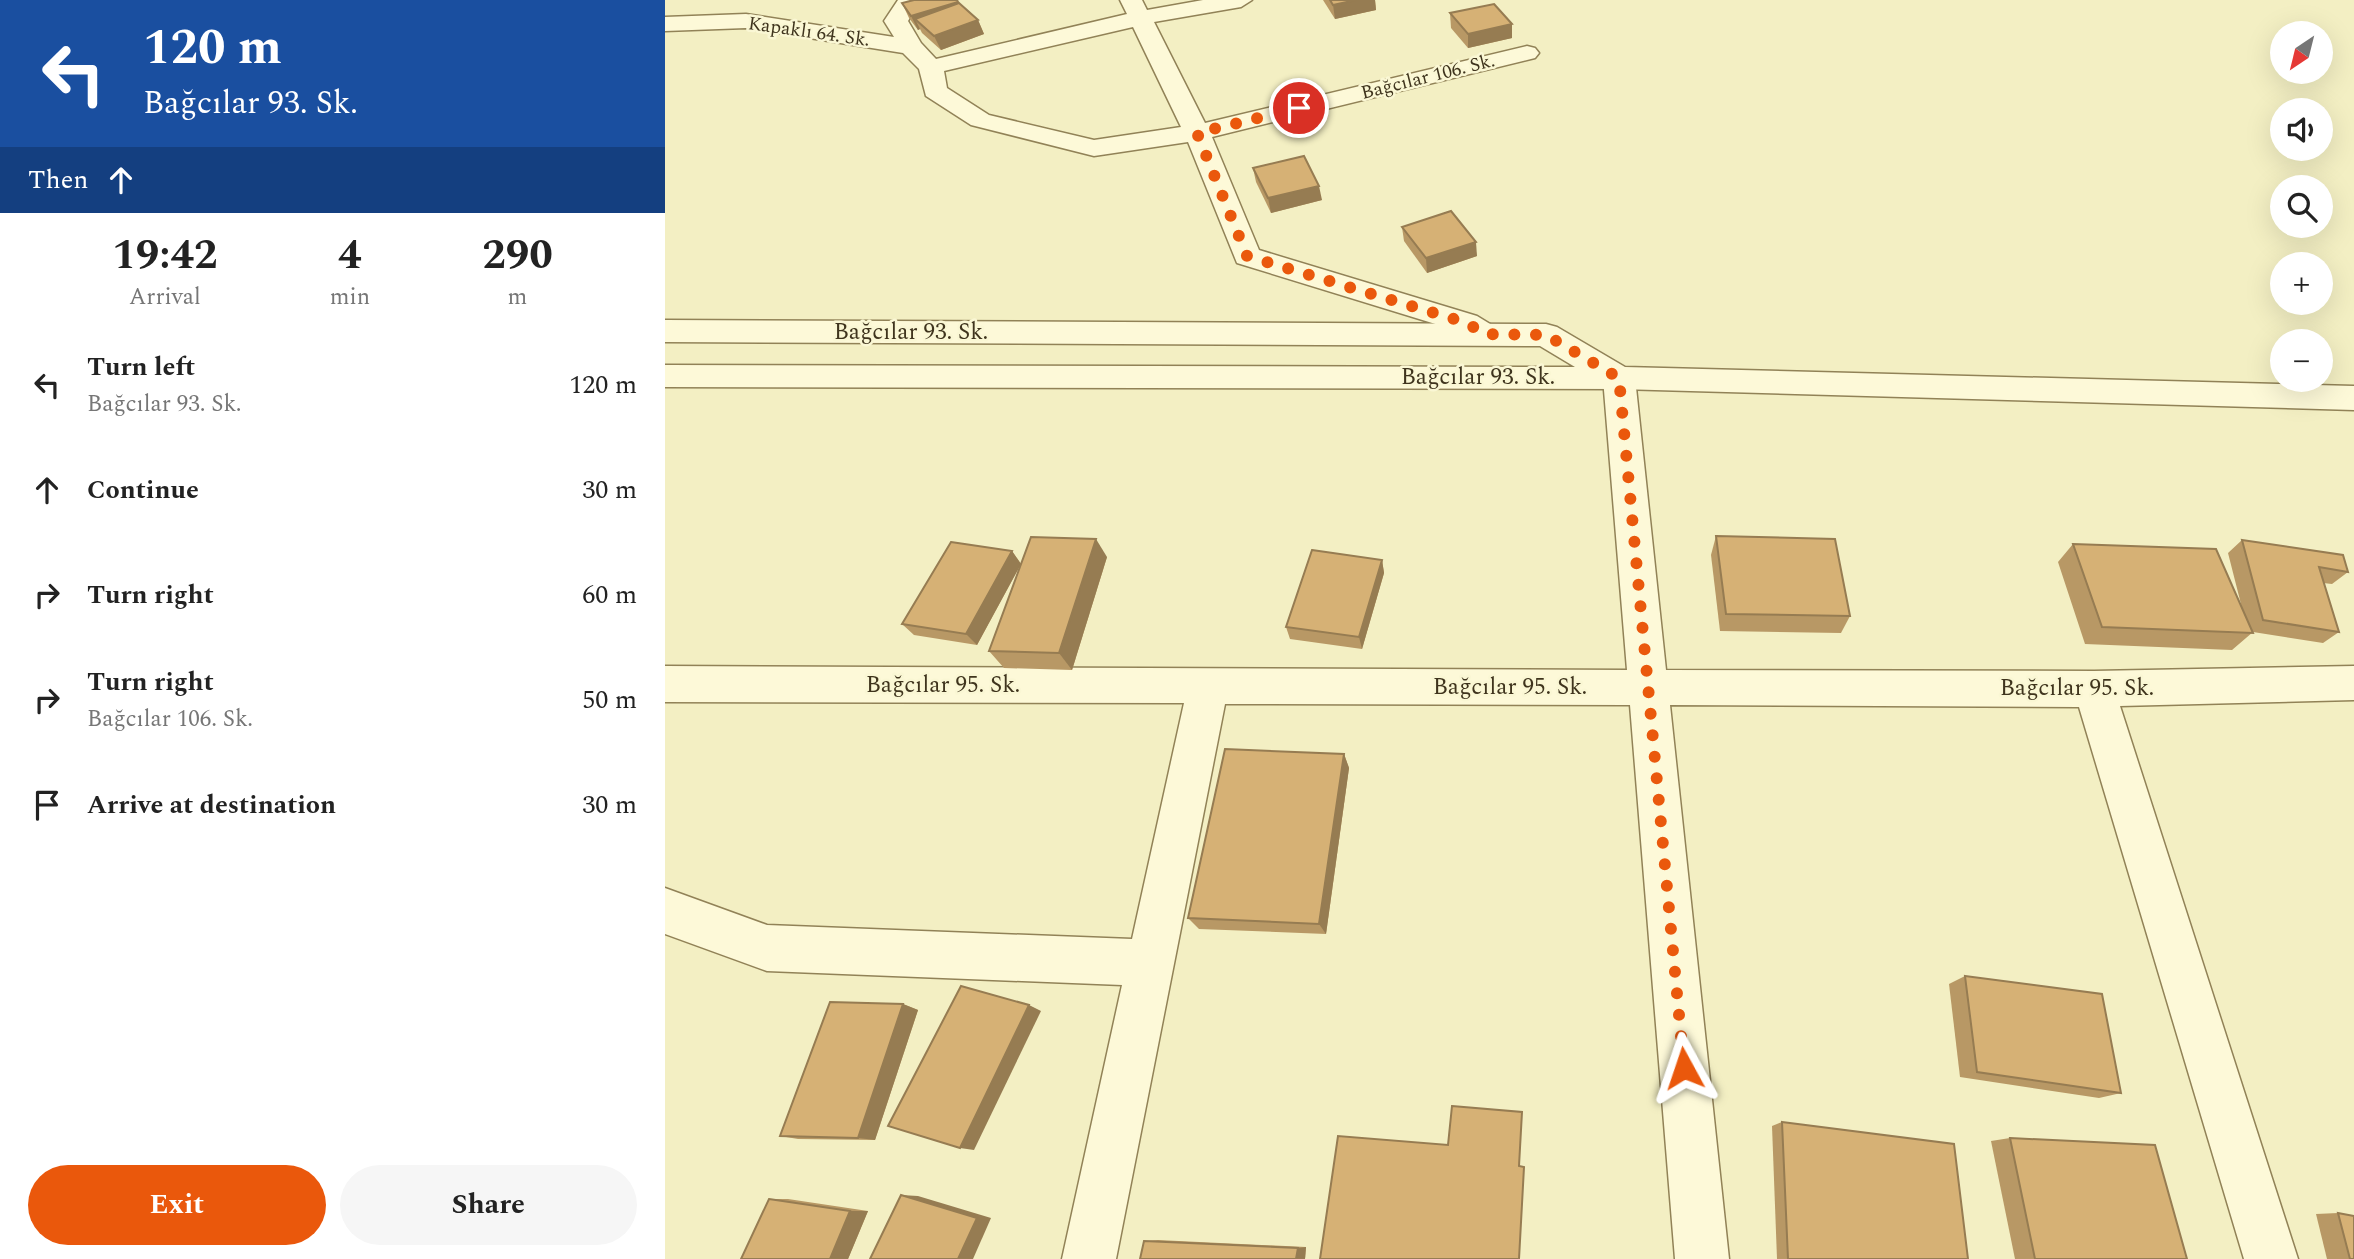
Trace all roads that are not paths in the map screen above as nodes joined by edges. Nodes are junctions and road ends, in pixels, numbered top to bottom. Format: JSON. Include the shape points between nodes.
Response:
{"nodes":[{"id":1,"x":700,"y":0,"type":"edge"},
{"id":2,"x":909,"y":0,"type":"edge"},
{"id":3,"x":1241,"y":0,"type":"edge"},
{"id":4,"x":1135,"y":9,"type":"edge"},
{"id":5,"x":689,"y":23,"type":"junction"},
{"id":6,"x":665,"y":24,"type":"edge"},
{"id":7,"x":665,"y":47,"type":"edge"},
{"id":8,"x":911,"y":47,"type":"junction"},
{"id":9,"x":1527,"y":52,"type":"dead end"},
{"id":10,"x":931,"y":67,"type":"junction"},
{"id":11,"x":1197,"y":133,"type":"junction"},
{"id":12,"x":665,"y":331,"type":"edge"},
{"id":13,"x":1484,"y":334,"type":"junction"},
{"id":14,"x":665,"y":376,"type":"edge"},
{"id":15,"x":1619,"y":378,"type":"junction"},
{"id":16,"x":2354,"y":398,"type":"edge"},
{"id":17,"x":2354,"y":683,"type":"edge"},
{"id":18,"x":665,"y":684,"type":"edge"},
{"id":19,"x":1207,"y":686,"type":"junction"},
{"id":20,"x":1649,"y":687,"type":"junction"},
{"id":21,"x":2094,"y":689,"type":"junction"},
{"id":22,"x":665,"y":911,"type":"edge"},
{"id":23,"x":1150,"y":963,"type":"junction"},
{"id":24,"x":1089,"y":1259,"type":"edge"},
{"id":25,"x":1702,"y":1259,"type":"edge"},
{"id":26,"x":2271,"y":1259,"type":"edge"}],
"edges":[{"from":1,"to":5,"type":"street"},
{"from":2,"to":8,"type":"street","via":[[896,21]]},
{"from":3,"to":4,"type":"street"},
{"from":4,"to":10,"type":"street"},
{"from":4,"to":11,"type":"street"},
{"from":5,"to":6,"type":"street","name":"Kapaklı 64. Sk."},
{"from":5,"to":7,"type":"street"},
{"from":5,"to":8,"type":"street","name":"Kapaklı 64. Sk.","via":[[746,21]]},
{"from":8,"to":10,"type":"street","name":"Bağcılar 106. Sk."},
{"from":9,"to":11,"type":"street","name":"Bağcılar 106. Sk."},
{"from":10,"to":11,"type":"street","name":"Bağcılar 106. Sk.","via":[[935,91],[979,120],[1094,148]]},
{"from":11,"to":13,"type":"street","via":[[1247,256],[1467,323]]},
{"from":12,"to":13,"type":"street","name":"Bağcılar 93. Sk."},
{"from":13,"to":15,"type":"street","name":"Bağcılar 93. Sk.","via":[[1546,335]]},
{"from":14,"to":15,"type":"street","name":"Bağcılar 93. Sk."},
{"from":15,"to":16,"type":"street"},
{"from":15,"to":20,"type":"street"},
{"from":17,"to":21,"type":"street","name":"Bağcılar 95. Sk."},
{"from":18,"to":19,"type":"street","name":"Bağcılar 95. Sk."},
{"from":19,"to":20,"type":"street","name":"Bağcılar 95. Sk."},
{"from":19,"to":23,"type":"street"},
{"from":20,"to":21,"type":"street","name":"Bağcılar 95. Sk."},
{"from":20,"to":25,"type":"street"},
{"from":21,"to":26,"type":"street"},
{"from":22,"to":23,"type":"street","via":[[767,948]]},
{"from":23,"to":24,"type":"street"}]}
